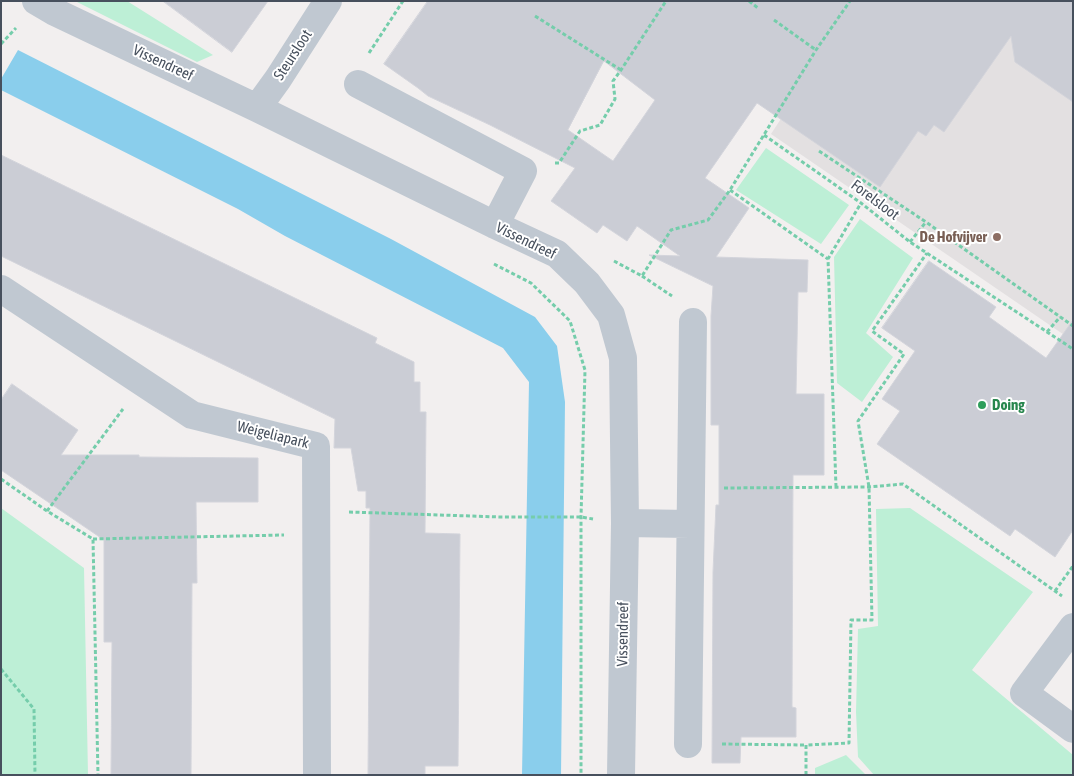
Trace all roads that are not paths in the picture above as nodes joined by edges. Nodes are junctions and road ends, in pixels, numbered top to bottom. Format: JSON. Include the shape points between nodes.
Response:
{"nodes":[{"id":1,"x":36,"y":1,"type":"edge"},
{"id":2,"x":328,"y":1,"type":"edge"},
{"id":3,"x":358,"y":84,"type":"dead end"},
{"id":4,"x":257,"y":108,"type":"junction"},
{"id":5,"x":495,"y":225,"type":"junction"},
{"id":6,"x":1,"y":288,"type":"edge"},
{"id":7,"x":693,"y":322,"type":"dead end"},
{"id":8,"x":625,"y":523,"type":"junction"},
{"id":9,"x":690,"y":524,"type":"junction"},
{"id":10,"x":1073,"y":627,"type":"edge"},
{"id":11,"x":1073,"y":730,"type":"edge"},
{"id":12,"x":688,"y":744,"type":"dead end"},
{"id":13,"x":316,"y":775,"type":"edge"},
{"id":14,"x":621,"y":775,"type":"edge"}],
"edges":[{"from":1,"to":4,"type":"street","name":"Vissendreef"},
{"from":2,"to":4,"type":"street","name":"Steursloot"},
{"from":3,"to":5,"type":"street","via":[[523,171]]},
{"from":4,"to":5,"type":"street","name":"Vissendreef"},
{"from":5,"to":8,"type":"street","name":"Vissendreef","via":[[558,254],[587,283],[611,315],[623,358]]},
{"from":6,"to":13,"type":"street","name":"Weigeliapark","via":[[192,415],[316,446]]},
{"from":7,"to":9,"type":"street"},
{"from":8,"to":9,"type":"street"},
{"from":8,"to":14,"type":"street","name":"Vissendreef"},
{"from":9,"to":12,"type":"street"},
{"from":10,"to":11,"type":"street","via":[[1024,693]]}]}
